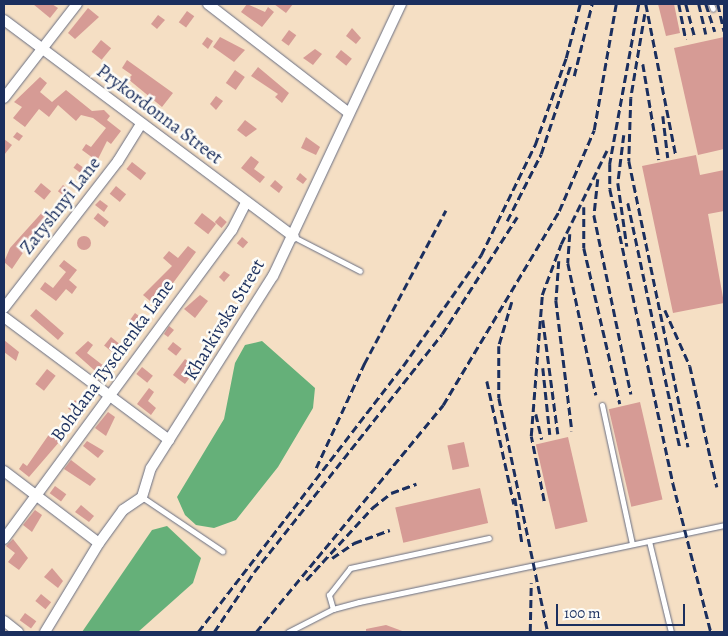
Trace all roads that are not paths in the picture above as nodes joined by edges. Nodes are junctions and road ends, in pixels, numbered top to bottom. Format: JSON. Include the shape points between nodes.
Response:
{"nodes":[{"id":1,"x":77,"y":4,"type":"edge"},
{"id":2,"x":208,"y":4,"type":"edge"},
{"id":3,"x":401,"y":4,"type":"edge"},
{"id":4,"x":4,"y":20,"type":"edge"},
{"id":5,"x":42,"y":49,"type":"junction"},
{"id":6,"x":4,"y":98,"type":"edge"},
{"id":7,"x":349,"y":113,"type":"junction"},
{"id":8,"x":141,"y":124,"type":"junction"},
{"id":9,"x":246,"y":202,"type":"junction"},
{"id":10,"x":294,"y":238,"type":"junction"},
{"id":11,"x":360,"y":271,"type":"dead end"},
{"id":12,"x":4,"y":308,"type":"edge"},
{"id":13,"x":4,"y":317,"type":"edge"},
{"id":14,"x":107,"y":395,"type":"junction"},
{"id":15,"x":602,"y":404,"type":"dead end"},
{"id":16,"x":169,"y":440,"type":"junction"},
{"id":17,"x":4,"y":471,"type":"edge"},
{"id":18,"x":37,"y":497,"type":"junction"},
{"id":19,"x":142,"y":497,"type":"junction"},
{"id":20,"x":724,"y":525,"type":"edge"},
{"id":21,"x":4,"y":538,"type":"edge"},
{"id":22,"x":489,"y":538,"type":"dead end"},
{"id":23,"x":650,"y":541,"type":"junction"},
{"id":24,"x":99,"y":543,"type":"junction"},
{"id":25,"x":632,"y":544,"type":"junction"},
{"id":26,"x":222,"y":551,"type":"dead end"},
{"id":27,"x":332,"y":609,"type":"junction"},
{"id":28,"x":4,"y":621,"type":"edge"},
{"id":29,"x":18,"y":632,"type":"edge"},
{"id":30,"x":46,"y":632,"type":"edge"},
{"id":31,"x":288,"y":632,"type":"edge"},
{"id":32,"x":671,"y":632,"type":"edge"}],
"edges":[{"from":1,"to":5,"type":"street"},
{"from":2,"to":7,"type":"street"},
{"from":3,"to":7,"type":"street","name":"Kharkivska Street"},
{"from":4,"to":5,"type":"street","name":"Prykordonna Street"},
{"from":5,"to":6,"type":"street"},
{"from":5,"to":8,"type":"street","name":"Prykordonna Street"},
{"from":7,"to":10,"type":"street","name":"Kharkivska Street"},
{"from":8,"to":9,"type":"street","name":"Prykordonna Street"},
{"from":8,"to":12,"type":"street","name":"Zatyshnyi Lane","via":[[118,161]]},
{"from":9,"to":10,"type":"street","name":"Prykordonna Street"},
{"from":9,"to":14,"type":"street","name":"Bohdana Tyschenka Lane","via":[[232,230]]},
{"from":10,"to":11,"type":"lane"},
{"from":10,"to":16,"type":"street","name":"Kharkivska Street","via":[[251,315]]},
{"from":13,"to":14,"type":"street"},
{"from":14,"to":16,"type":"street"},
{"from":14,"to":18,"type":"street","name":"Bohdana Tyschenka Lane"},
{"from":15,"to":25,"type":"lane"},
{"from":16,"to":19,"type":"street","name":"Kharkivska Street","via":[[151,468]]},
{"from":17,"to":18,"type":"street"},
{"from":18,"to":21,"type":"street","name":"Bohdana Tyschenka Lane"},
{"from":18,"to":24,"type":"street"},
{"from":19,"to":24,"type":"street","via":[[124,510]]},
{"from":19,"to":26,"type":"lane"},
{"from":20,"to":23,"type":"lane"},
{"from":22,"to":27,"type":"lane","via":[[350,568],[329,595]]},
{"from":23,"to":25,"type":"lane"},
{"from":23,"to":32,"type":"lane"},
{"from":24,"to":30,"type":"street"},
{"from":25,"to":27,"type":"lane"},
{"from":27,"to":31,"type":"lane"},
{"from":28,"to":29,"type":"street"}]}
